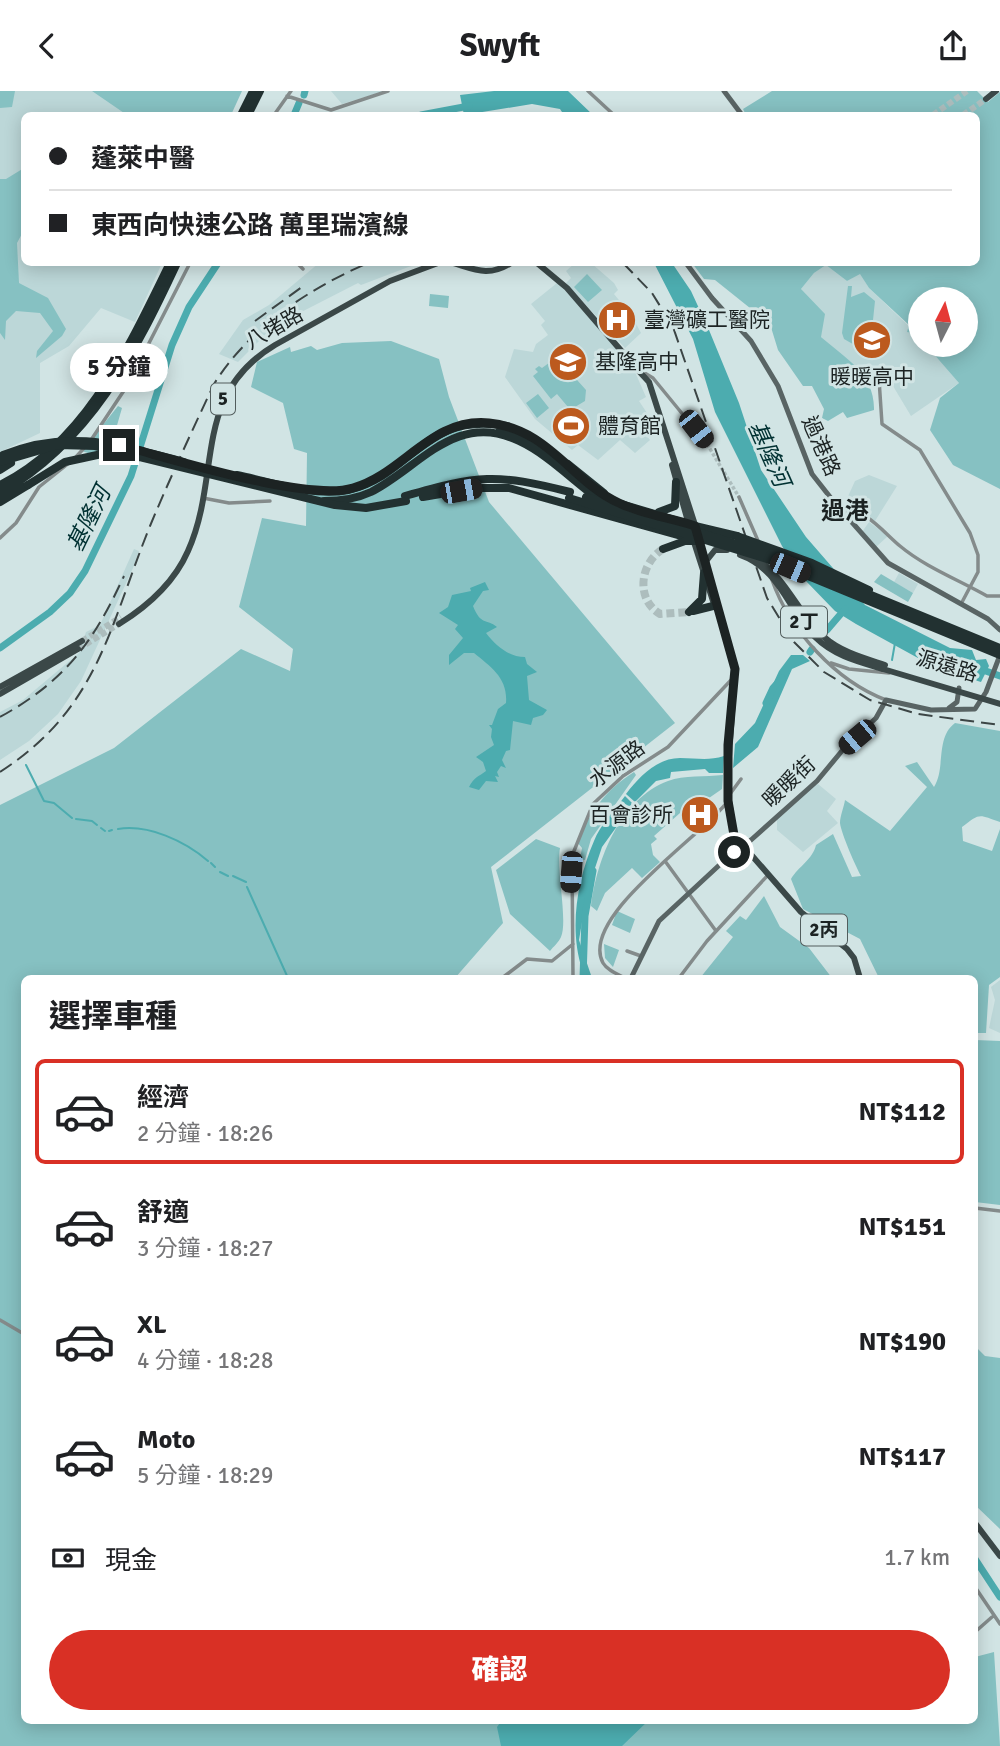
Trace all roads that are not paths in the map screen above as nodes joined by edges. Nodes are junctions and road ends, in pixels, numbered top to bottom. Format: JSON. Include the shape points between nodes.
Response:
{"nodes":[{"id":1,"x":253,"y":91,"type":"edge"},
{"id":2,"x":260,"y":91,"type":"edge"},
{"id":3,"x":291,"y":91,"type":"edge"},
{"id":4,"x":388,"y":91,"type":"edge"},
{"id":5,"x":588,"y":91,"type":"edge"},
{"id":6,"x":724,"y":91,"type":"edge"},
{"id":7,"x":996,"y":91,"type":"edge"},
{"id":8,"x":288,"y":96,"type":"junction"},
{"id":9,"x":986,"y":99,"type":"tunnel mouth"},
{"id":10,"x":242,"y":112,"type":"edge"},
{"id":11,"x":250,"y":112,"type":"edge"},
{"id":12,"x":276,"y":112,"type":"edge"},
{"id":13,"x":611,"y":112,"type":"edge"},
{"id":14,"x":739,"y":112,"type":"edge"},
{"id":15,"x":168,"y":266,"type":"edge"},
{"id":16,"x":176,"y":266,"type":"edge"},
{"id":17,"x":188,"y":266,"type":"edge"},
{"id":18,"x":300,"y":266,"type":"edge"},
{"id":19,"x":417,"y":266,"type":"edge"},
{"id":20,"x":429,"y":266,"type":"edge"},
{"id":21,"x":463,"y":266,"type":"edge"},
{"id":22,"x":480,"y":266,"type":"edge"},
{"id":23,"x":506,"y":266,"type":"edge"},
{"id":24,"x":541,"y":266,"type":"edge"},
{"id":25,"x":688,"y":266,"type":"edge"},
{"id":26,"x":303,"y":269,"type":"dead end"},
{"id":27,"x":483,"y":272,"type":"junction"},
{"id":28,"x":389,"y":279,"type":"junction"},
{"id":29,"x":636,"y":368,"type":"junction"},
{"id":30,"x":879,"y":379,"type":"dead end"},
{"id":31,"x":707,"y":444,"type":"tunnel mouth"},
{"id":32,"x":0,"y":456,"type":"edge"},
{"id":33,"x":0,"y":462,"type":"edge"},
{"id":34,"x":0,"y":470,"type":"edge"},
{"id":35,"x":237,"y":475,"type":"junction"},
{"id":36,"x":676,"y":482,"type":"junction"},
{"id":37,"x":0,"y":485,"type":"edge"},
{"id":38,"x":0,"y":493,"type":"edge"},
{"id":39,"x":569,"y":495,"type":"junction"},
{"id":40,"x":422,"y":497,"type":"junction"},
{"id":41,"x":739,"y":497,"type":"tunnel mouth"},
{"id":42,"x":202,"y":498,"type":"junction"},
{"id":43,"x":304,"y":498,"type":"junction"},
{"id":44,"x":406,"y":498,"type":"junction"},
{"id":45,"x":270,"y":501,"type":"dead end"},
{"id":46,"x":0,"y":502,"type":"edge"},
{"id":47,"x":618,"y":503,"type":"junction"},
{"id":48,"x":840,"y":510,"type":"junction"},
{"id":49,"x":648,"y":512,"type":"junction"},
{"id":50,"x":692,"y":525,"type":"junction"},
{"id":51,"x":0,"y":538,"type":"edge"},
{"id":52,"x":696,"y":539,"type":"junction"},
{"id":53,"x":663,"y":549,"type":"tunnel mouth"},
{"id":54,"x":727,"y":550,"type":"junction"},
{"id":55,"x":743,"y":552,"type":"junction"},
{"id":56,"x":706,"y":569,"type":"junction"},
{"id":57,"x":972,"y":587,"type":"junction"},
{"id":58,"x":1000,"y":596,"type":"edge"},
{"id":59,"x":889,"y":603,"type":"junction"},
{"id":60,"x":961,"y":604,"type":"junction"},
{"id":61,"x":718,"y":605,"type":"junction"},
{"id":62,"x":1000,"y":630,"type":"edge"},
{"id":63,"x":82,"y":641,"type":"tunnel mouth"},
{"id":64,"x":1000,"y":648,"type":"edge"},
{"id":65,"x":78,"y":649,"type":"tunnel mouth"},
{"id":66,"x":1000,"y":655,"type":"edge"},
{"id":67,"x":829,"y":663,"type":"junction"},
{"id":68,"x":884,"y":667,"type":"junction"},
{"id":69,"x":895,"y":672,"type":"junction"},
{"id":70,"x":735,"y":674,"type":"junction"},
{"id":71,"x":0,"y":687,"type":"edge"},
{"id":72,"x":959,"y":689,"type":"junction"},
{"id":73,"x":0,"y":694,"type":"edge"},
{"id":74,"x":983,"y":695,"type":"junction"},
{"id":75,"x":886,"y":700,"type":"junction"},
{"id":76,"x":1000,"y":702,"type":"edge"},
{"id":77,"x":943,"y":709,"type":"junction"},
{"id":78,"x":741,"y":779,"type":"dead end"},
{"id":79,"x":728,"y":801,"type":"junction"},
{"id":80,"x":741,"y":845,"type":"junction"},
{"id":81,"x":665,"y":861,"type":"junction"},
{"id":82,"x":768,"y":876,"type":"junction"},
{"id":83,"x":688,"y":896,"type":"junction"},
{"id":84,"x":716,"y":931,"type":"junction"},
{"id":85,"x":573,"y":944,"type":"junction"},
{"id":86,"x":627,"y":951,"type":"dead end"},
{"id":87,"x":641,"y":956,"type":"junction"},
{"id":88,"x":506,"y":975,"type":"edge"},
{"id":89,"x":573,"y":975,"type":"edge"},
{"id":90,"x":620,"y":975,"type":"edge"},
{"id":91,"x":632,"y":975,"type":"edge"},
{"id":92,"x":680,"y":975,"type":"edge"},
{"id":93,"x":859,"y":975,"type":"edge"},
{"id":94,"x":978,"y":1208,"type":"edge"},
{"id":95,"x":1000,"y":1211,"type":"edge"},
{"id":96,"x":0,"y":1320,"type":"edge"},
{"id":97,"x":21,"y":1332,"type":"edge"},
{"id":98,"x":978,"y":1527,"type":"edge"},
{"id":99,"x":1000,"y":1556,"type":"edge"},
{"id":100,"x":978,"y":1592,"type":"edge"},
{"id":101,"x":992,"y":1617,"type":"junction"},
{"id":102,"x":1000,"y":1624,"type":"edge"},
{"id":103,"x":978,"y":1629,"type":"edge"}],
"edges":[{"from":1,"to":10,"type":"highway"},
{"from":2,"to":11,"type":"highway"},
{"from":3,"to":8,"type":"street"},
{"from":4,"to":8,"type":"street","via":[[331,110]]},
{"from":5,"to":13,"type":"street"},
{"from":6,"to":14,"type":"street"},
{"from":7,"to":9,"type":"main road"},
{"from":8,"to":12,"type":"street"},
{"from":15,"to":37,"type":"highway","via":[[130,343],[79,420],[24,470]]},
{"from":16,"to":38,"type":"highway","via":[[105,398],[51,458]]},
{"from":17,"to":51,"type":"street","via":[[113,410],[77,456],[39,487],[16,523]]},
{"from":18,"to":26,"type":"street"},
{"from":19,"to":28,"type":"main road","name":"八堵路","number":"5"},
{"from":20,"to":28,"type":"main road","name":"八堵路","number":"5"},
{"from":21,"to":27,"type":"main road"},
{"from":22,"to":27,"type":"main road"},
{"from":23,"to":27,"type":"main road"},
{"from":24,"to":29,"type":"main road","via":[[567,288]]},
{"from":25,"to":48,"type":"street","name":"過港路","via":[[751,341],[778,386],[812,474]]},
{"from":28,"to":42,"type":"main road","name":"八堵路","number":"5","via":[[258,355],[237,376],[220,407]]},
{"from":28,"to":42,"type":"main road","name":"八堵路","number":"5","via":[[272,342],[233,373],[212,418],[185,548],[155,592],[120,621],[148,604],[182,564],[197,527]]},
{"from":29,"to":31,"type":"street","via":[[653,378]]},
{"from":29,"to":36,"type":"main road","via":[[645,383]]},
{"from":29,"to":50,"type":"main road","via":[[649,381]]},
{"from":30,"to":57,"type":"street","via":[[882,424],[920,450],[970,533],[979,565]]},
{"from":32,"to":35,"type":"highway","bridge":true,"via":[[36,443],[82,439]]},
{"from":33,"to":44,"type":"highway","bridge":true,"via":[[51,446],[95,446],[335,505],[366,508]]},
{"from":34,"to":43,"type":"highway","bridge":true,"via":[[36,446],[94,442]]},
{"from":35,"to":44,"type":"highway","bridge":true,"via":[[348,502]]},
{"from":35,"to":47,"type":"highway","via":[[337,491],[372,480],[448,429],[488,423],[529,434]]},
{"from":36,"to":49,"type":"highway","via":[[673,508]]},
{"from":36,"to":50,"type":"main road"},
{"from":39,"to":40,"type":"highway","via":[[499,482],[465,484]]},
{"from":39,"to":44,"type":"highway","via":[[493,476],[469,478]]},
{"from":39,"to":55,"type":"highway","bridge":true},
{"from":39,"to":59,"type":"highway","bridge":true,"via":[[736,542]]},
{"from":40,"to":44,"type":"highway"},
{"from":40,"to":52,"type":"highway","via":[[509,488]]},
{"from":41,"to":67,"type":"street","via":[[781,603]]},
{"from":42,"to":45,"type":"street","via":[[229,503]]},
{"from":43,"to":46,"type":"highway","bridge":true,"via":[[114,452],[65,462]]},
{"from":43,"to":47,"type":"highway","via":[[364,490],[439,439],[487,428],[524,437],[601,496]]},
{"from":43,"to":52,"type":"highway","via":[[337,501],[365,495],[437,446],[489,433],[527,446],[628,517]]},
{"from":47,"to":49,"type":"highway"},
{"from":48,"to":57,"type":"street","via":[[850,509],[867,518],[901,547]]},
{"from":48,"to":60,"type":"street","name":"過港路","via":[[888,563]]},
{"from":49,"to":50,"type":"highway"},
{"from":50,"to":52,"type":"main road"},
{"from":50,"to":55,"type":"main road","number":"2丁"},
{"from":50,"to":59,"type":"highway","bridge":true,"via":[[737,536],[836,573]]},
{"from":52,"to":54,"type":"main road","number":"2丁"},
{"from":52,"to":56,"type":"main road","number":"2丙"},
{"from":53,"to":55,"type":"highway","bridge":true,"via":[[696,541]]},
{"from":54,"to":55,"type":"main road","number":"2丁"},
{"from":54,"to":56,"type":"main road","via":[[713,551]]},
{"from":55,"to":66,"type":"highway","bridge":true},
{"from":55,"to":68,"type":"main road","number":"2丁","bridge":true,"via":[[781,578],[824,637]]},
{"from":56,"to":61,"type":"main road","number":"2丙"},
{"from":56,"to":61,"type":"highway","via":[[702,599],[689,613]]},
{"from":57,"to":58,"type":"street","via":[[987,596]]},
{"from":57,"to":60,"type":"street"},
{"from":59,"to":64,"type":"highway","bridge":true},
{"from":60,"to":62,"type":"street","name":"過港路"},
{"from":61,"to":70,"type":"main road","number":"2丙"},
{"from":63,"to":71,"type":"main road"},
{"from":65,"to":73,"type":"main road"},
{"from":66,"to":74,"type":"street"},
{"from":67,"to":69,"type":"street","name":"源遠路"},
{"from":67,"to":75,"type":"street","via":[[848,680]]},
{"from":68,"to":69,"type":"main road","name":"源遠路","number":"2丁"},
{"from":68,"to":72,"type":"main road","name":"源遠路","number":"2丁"},
{"from":69,"to":72,"type":"main road","name":"源遠路","number":"2丁"},
{"from":70,"to":79,"type":"main road","number":"2丙"},
{"from":70,"to":85,"type":"street","name":"水源路","via":[[668,747],[623,776],[593,804],[572,856]]},
{"from":72,"to":74,"type":"main road","name":"源遠路","number":"2丁"},
{"from":72,"to":77,"type":"street","via":[[957,702]]},
{"from":74,"to":76,"type":"main road","name":"源遠路","number":"2丁"},
{"from":74,"to":77,"type":"street","via":[[975,709]]},
{"from":75,"to":77,"type":"street"},
{"from":75,"to":80,"type":"street","name":"暖暖街","via":[[876,718],[817,781]]},
{"from":78,"to":79,"type":"street"},
{"from":79,"to":80,"type":"main road","number":"2丙","via":[[734,835]]},
{"from":79,"to":81,"type":"street"},
{"from":80,"to":82,"type":"main road","number":"2丙"},
{"from":80,"to":83,"type":"street","name":"暖暖街"},
{"from":81,"to":83,"type":"street"},
{"from":81,"to":90,"type":"street","via":[[620,904],[602,944],[603,964]]},
{"from":82,"to":84,"type":"street"},
{"from":82,"to":93,"type":"main road","number":"2丙","via":[[801,912],[847,949]]},
{"from":83,"to":84,"type":"street"},
{"from":83,"to":87,"type":"street","name":"暖暖街","via":[[653,929]]},
{"from":84,"to":92,"type":"street"},
{"from":85,"to":88,"type":"street","via":[[552,961],[522,961]]},
{"from":85,"to":89,"type":"street","name":"水源路"},
{"from":86,"to":87,"type":"street"},
{"from":87,"to":91,"type":"street","name":"暖暖街"},
{"from":94,"to":95,"type":"street"},
{"from":96,"to":97,"type":"street"},
{"from":98,"to":99,"type":"main road"},
{"from":100,"to":101,"type":"street"},
{"from":101,"to":102,"type":"street"},
{"from":101,"to":103,"type":"street"}]}
